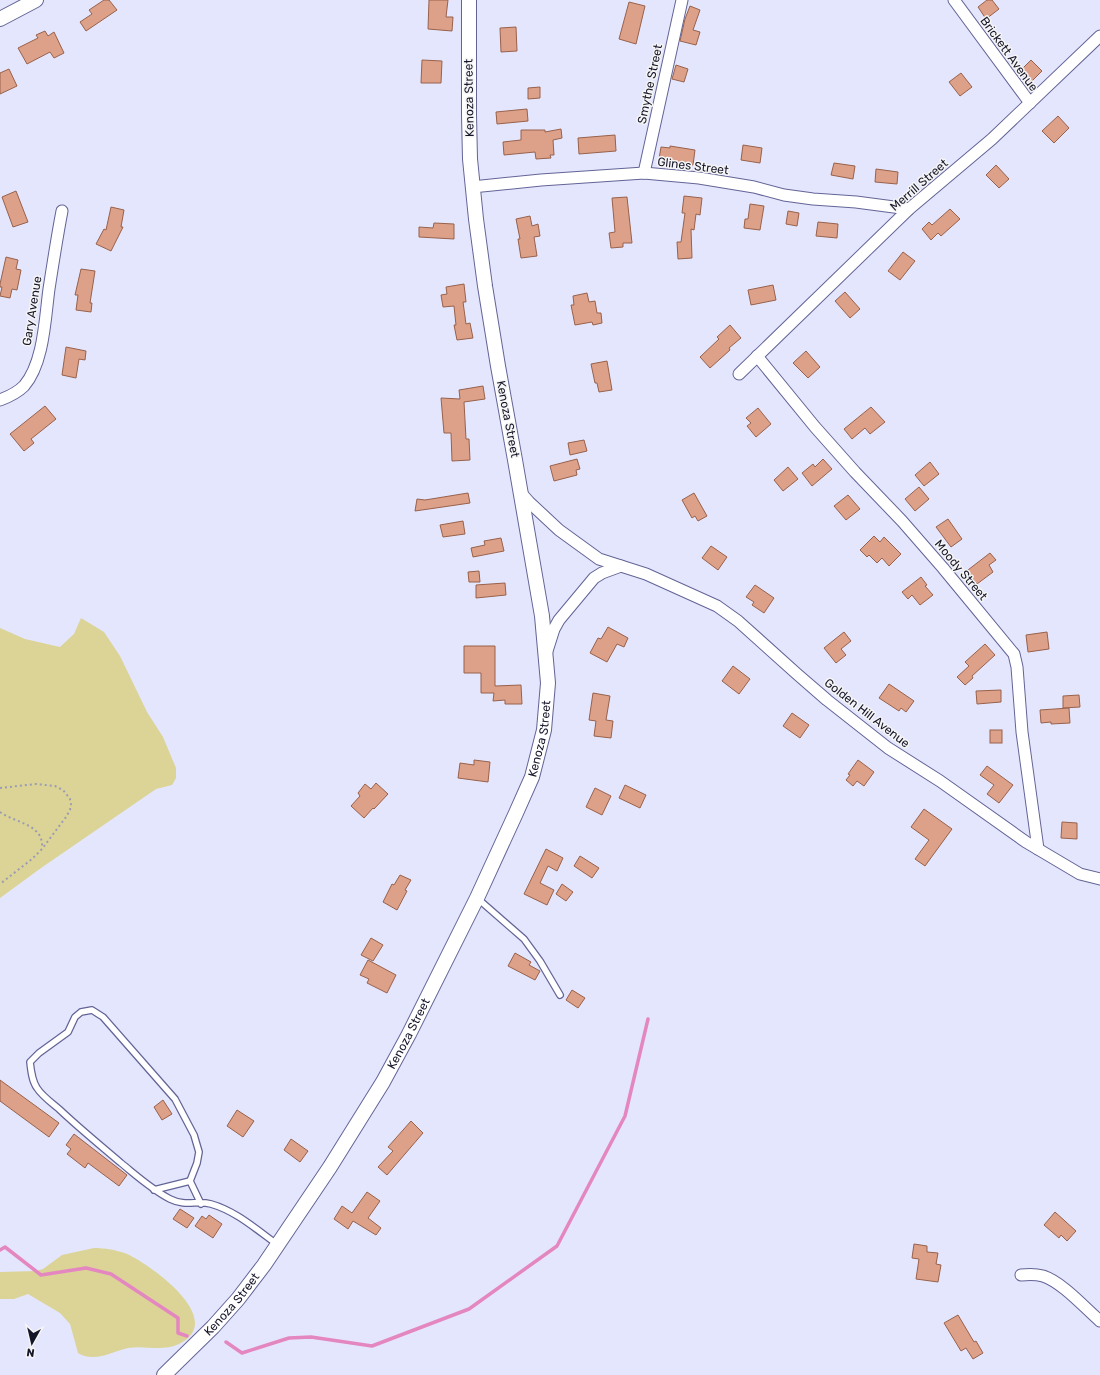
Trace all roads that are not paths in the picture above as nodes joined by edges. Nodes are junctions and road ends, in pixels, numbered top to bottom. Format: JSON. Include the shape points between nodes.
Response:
{"nodes":[{"id":1,"x":36,"y":0,"type":"edge"},
{"id":2,"x":469,"y":0,"type":"edge"},
{"id":3,"x":682,"y":0,"type":"edge"},
{"id":4,"x":954,"y":0,"type":"edge"},
{"id":5,"x":1,"y":15,"type":"edge"},
{"id":6,"x":1100,"y":36,"type":"edge"},
{"id":7,"x":1030,"y":103,"type":"junction"},
{"id":8,"x":644,"y":173,"type":"junction"},
{"id":9,"x":472,"y":187,"type":"junction"},
{"id":10,"x":909,"y":209,"type":"junction"},
{"id":11,"x":62,"y":211,"type":"dead end"},
{"id":12,"x":757,"y":356,"type":"junction"},
{"id":13,"x":739,"y":374,"type":"dead end"},
{"id":14,"x":0,"y":400,"type":"edge"},
{"id":15,"x":521,"y":494,"type":"junction"},
{"id":16,"x":621,"y":566,"type":"junction"},
{"id":17,"x":546,"y":653,"type":"junction"},
{"id":18,"x":1038,"y":849,"type":"junction"},
{"id":19,"x":1100,"y":879,"type":"edge"},
{"id":20,"x":477,"y":898,"type":"junction"},
{"id":21,"x":560,"y":995,"type":"dead end"},
{"id":22,"x":190,"y":1181,"type":"junction"},
{"id":23,"x":154,"y":1190,"type":"junction"},
{"id":24,"x":201,"y":1204,"type":"junction"},
{"id":25,"x":278,"y":1245,"type":"junction"},
{"id":26,"x":1022,"y":1276,"type":"dead end"},
{"id":27,"x":1100,"y":1321,"type":"edge"},
{"id":28,"x":164,"y":1375,"type":"edge"}],
"edges":[{"from":1,"to":5,"type":"street"},
{"from":2,"to":9,"type":"street","name":"Kenoza Street"},
{"from":3,"to":8,"type":"street","name":"Smythe Street"},
{"from":4,"to":7,"type":"street","name":"Brickett Avenue"},
{"from":6,"to":7,"type":"street","name":"Merrill Street"},
{"from":7,"to":10,"type":"street","name":"Merrill Street","via":[[992,139]]},
{"from":8,"to":9,"type":"street","name":"Glines Street"},
{"from":8,"to":10,"type":"street","name":"Glines Street","via":[[699,178],[813,199]]},
{"from":9,"to":15,"type":"street","name":"Kenoza Street","via":[[484,286]]},
{"from":10,"to":12,"type":"street","name":"Merrill Street"},
{"from":11,"to":14,"type":"street","name":"Gary Avenue","via":[[37,359],[24,386]]},
{"from":12,"to":13,"type":"street","name":"Merrill Street"},
{"from":12,"to":18,"type":"street","name":"Moody Street","via":[[815,427],[938,562],[1014,654]]},
{"from":15,"to":16,"type":"street","name":"Golden Hill Avenue","via":[[559,530],[589,553]]},
{"from":15,"to":17,"type":"street","name":"Kenoza Street","via":[[541,608]]},
{"from":16,"to":17,"type":"street","via":[[594,578],[559,620]]},
{"from":16,"to":18,"type":"street","name":"Golden Hill Avenue","via":[[646,574],[717,606],[888,748]]},
{"from":17,"to":20,"type":"street","name":"Kenoza Street","via":[[548,683],[544,730],[532,777]]},
{"from":18,"to":19,"type":"street","name":"Golden Hill Avenue","via":[[1080,874]]},
{"from":20,"to":21,"type":"lane","via":[[524,939]]},
{"from":20,"to":25,"type":"street","name":"Kenoza Street","via":[[383,1082]]},
{"from":22,"to":23,"type":"lane"},
{"from":22,"to":23,"type":"lane","via":[[199,1152],[194,1135],[175,1099],[102,1017],[92,1010],[81,1012],[75,1017],[68,1032],[30,1062],[32,1077],[37,1089],[78,1127]]},
{"from":22,"to":24,"type":"lane"},
{"from":23,"to":24,"type":"lane","via":[[171,1200],[185,1204]]},
{"from":24,"to":25,"type":"lane","via":[[210,1203],[223,1208]]},
{"from":25,"to":28,"type":"street","name":"Kenoza Street","via":[[238,1299]]},
{"from":26,"to":27,"type":"street","via":[[1044,1276],[1054,1281]]}]}
